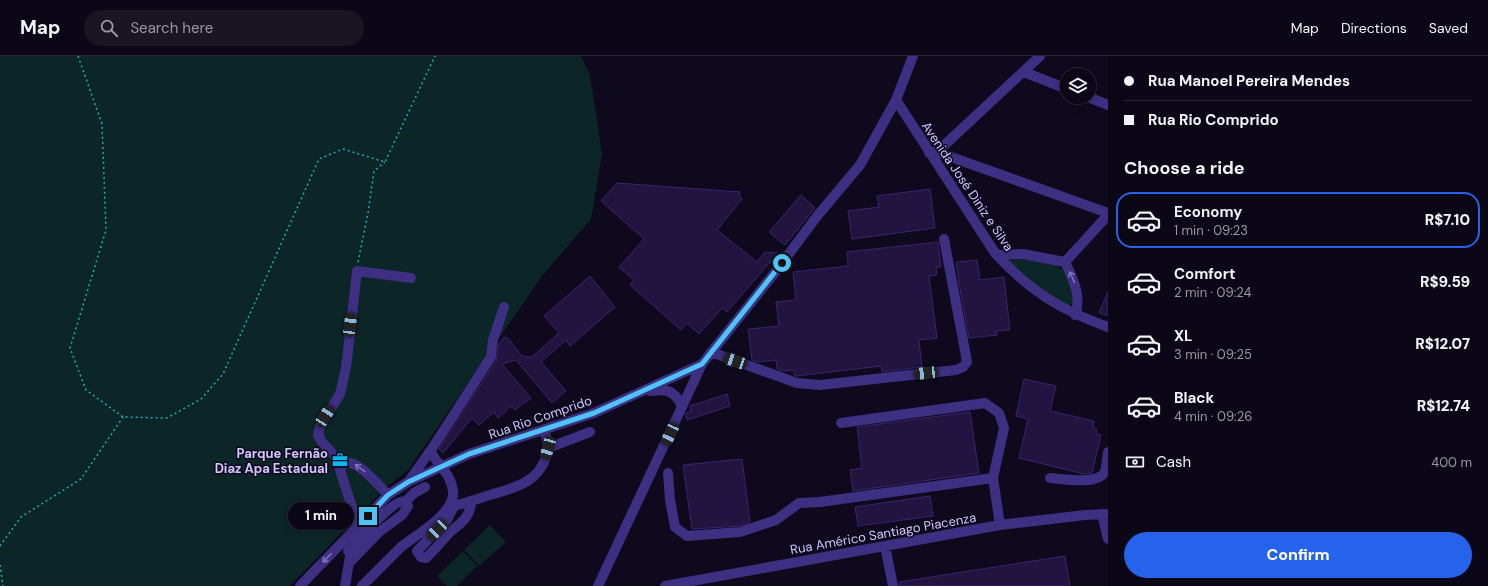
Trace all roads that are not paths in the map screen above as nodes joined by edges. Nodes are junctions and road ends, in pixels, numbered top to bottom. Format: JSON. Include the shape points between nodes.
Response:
{"nodes":[{"id":1,"x":913,"y":56,"type":"edge"},
{"id":2,"x":1040,"y":56,"type":"edge"},
{"id":3,"x":1024,"y":72,"type":"junction"},
{"id":4,"x":1060,"y":86,"type":"edge"},
{"id":5,"x":896,"y":100,"type":"junction"},
{"id":6,"x":1096,"y":100,"type":"edge"},
{"id":7,"x":1108,"y":105,"type":"edge"},
{"id":8,"x":933,"y":153,"type":"junction"},
{"id":9,"x":1108,"y":214,"type":"edge"},
{"id":10,"x":944,"y":239,"type":"dead end"},
{"id":11,"x":995,"y":254,"type":"junction"},
{"id":12,"x":1065,"y":262,"type":"junction"},
{"id":13,"x":411,"y":278,"type":"dead end"},
{"id":14,"x":504,"y":307,"type":"dead end"},
{"id":15,"x":1074,"y":315,"type":"junction"},
{"id":16,"x":1108,"y":327,"type":"edge"},
{"id":17,"x":711,"y":352,"type":"junction"},
{"id":18,"x":702,"y":364,"type":"junction"},
{"id":19,"x":641,"y":393,"type":"junction"},
{"id":20,"x":682,"y":406,"type":"junction"},
{"id":21,"x":841,"y":423,"type":"dead end"},
{"id":22,"x":544,"y":430,"type":"junction"},
{"id":23,"x":590,"y":432,"type":"dead end"},
{"id":24,"x":548,"y":448,"type":"junction"},
{"id":25,"x":430,"y":452,"type":"junction"},
{"id":26,"x":1108,"y":452,"type":"edge"},
{"id":27,"x":342,"y":464,"type":"junction"},
{"id":28,"x":442,"y":466,"type":"junction"},
{"id":29,"x":668,"y":473,"type":"dead end"},
{"id":30,"x":993,"y":478,"type":"junction"},
{"id":31,"x":1050,"y":478,"type":"dead end"},
{"id":32,"x":408,"y":482,"type":"junction"},
{"id":33,"x":425,"y":487,"type":"dead end"},
{"id":34,"x":388,"y":495,"type":"junction"},
{"id":35,"x":406,"y":501,"type":"junction"},
{"id":36,"x":471,"y":501,"type":"junction"},
{"id":37,"x":451,"y":506,"type":"junction"},
{"id":38,"x":1105,"y":514,"type":"edge"},
{"id":39,"x":1000,"y":525,"type":"junction"},
{"id":40,"x":358,"y":526,"type":"junction"},
{"id":41,"x":1108,"y":539,"type":"edge"},
{"id":42,"x":885,"y":546,"type":"junction"},
{"id":43,"x":345,"y":547,"type":"junction"},
{"id":44,"x":350,"y":562,"type":"junction"},
{"id":45,"x":300,"y":586,"type":"edge"},
{"id":46,"x":345,"y":586,"type":"edge"},
{"id":47,"x":362,"y":586,"type":"edge"},
{"id":48,"x":598,"y":586,"type":"edge"},
{"id":49,"x":665,"y":586,"type":"edge"},
{"id":50,"x":893,"y":586,"type":"edge"}],
"edges":[{"from":1,"to":5,"type":"street"},
{"from":2,"to":3,"type":"street"},
{"from":3,"to":4,"type":"street"},
{"from":3,"to":8,"type":"street"},
{"from":5,"to":8,"type":"street","name":"Avenida José Diniz e Silva"},
{"from":5,"to":17,"type":"street","via":[[860,165]]},
{"from":6,"to":7,"type":"street"},
{"from":8,"to":9,"type":"street"},
{"from":8,"to":11,"type":"street","name":"Avenida José Diniz e Silva"},
{"from":9,"to":12,"type":"street"},
{"from":10,"to":17,"type":"street","via":[[967,362],[963,367],[956,370],[820,385],[797,383]]},
{"from":11,"to":12,"type":"street","via":[[1023,254]]},
{"from":11,"to":15,"type":"street","name":"Avenida José Diniz e Silva","via":[[1026,284]]},
{"from":15,"to":12,"type":"street","one_way":true,"via":[[1078,306],[1077,293]]},
{"from":13,"to":27,"type":"street","via":[[356,271],[346,368],[340,394],[320,426],[318,435]]},
{"from":14,"to":25,"type":"street","via":[[493,340],[491,357]]},
{"from":15,"to":16,"type":"street","name":"Avenida José Diniz e Silva"},
{"from":17,"to":18,"type":"street"},
{"from":18,"to":19,"type":"street","name":"Rua Rio Comprido"},
{"from":18,"to":20,"type":"street"},
{"from":19,"to":20,"type":"street","via":[[667,390],[678,397]]},
{"from":19,"to":22,"type":"street","name":"Rua Rio Comprido"},
{"from":20,"to":48,"type":"street"},
{"from":21,"to":30,"type":"street","via":[[986,403],[999,413],[1004,428]]},
{"from":22,"to":24,"type":"street"},
{"from":22,"to":28,"type":"street","name":"Rua Rio Comprido","via":[[469,454]]},
{"from":23,"to":24,"type":"street"},
{"from":24,"to":36,"type":"street","via":[[544,464],[530,480],[515,488]]},
{"from":25,"to":28,"type":"street"},
{"from":25,"to":32,"type":"street"},
{"from":26,"to":31,"type":"street","via":[[1104,473],[1099,478],[1090,481]]},
{"from":34,"to":27,"type":"street","one_way":true,"via":[[360,468],[351,462]]},
{"from":27,"to":40,"type":"street","via":[[340,470]]},
{"from":28,"to":32,"type":"street","name":"Rua Rio Comprido"},
{"from":28,"to":37,"type":"street","via":[[454,492]]},
{"from":29,"to":30,"type":"street","via":[[675,527],[687,536],[740,532],[776,520],[799,503]]},
{"from":30,"to":39,"type":"street"},
{"from":32,"to":34,"type":"street","name":"Rua Rio Comprido"},
{"from":33,"to":35,"type":"street"},
{"from":34,"to":40,"type":"street","name":"Rua Rio Comprido"},
{"from":35,"to":43,"type":"street","via":[[401,501],[390,508]]},
{"from":35,"to":44,"type":"street","via":[[408,506],[402,515],[379,532]]},
{"from":36,"to":37,"type":"street"},
{"from":36,"to":37,"type":"street","via":[[465,519],[426,558],[421,557],[417,551],[447,520]]},
{"from":37,"to":47,"type":"street","via":[[402,547]]},
{"from":38,"to":39,"type":"street","name":"Rua Américo Santiago Piacenza"},
{"from":38,"to":41,"type":"street"},
{"from":39,"to":42,"type":"street","name":"Rua Américo Santiago Piacenza"},
{"from":40,"to":43,"type":"street","name":"Rua Rio Comprido"},
{"from":42,"to":49,"type":"street","name":"Rua Américo Santiago Piacenza"},
{"from":42,"to":50,"type":"street"},
{"from":43,"to":44,"type":"street"},
{"from":43,"to":45,"type":"street","name":"Rua Rio Comprido","one_way":true},
{"from":44,"to":46,"type":"street"}]}
